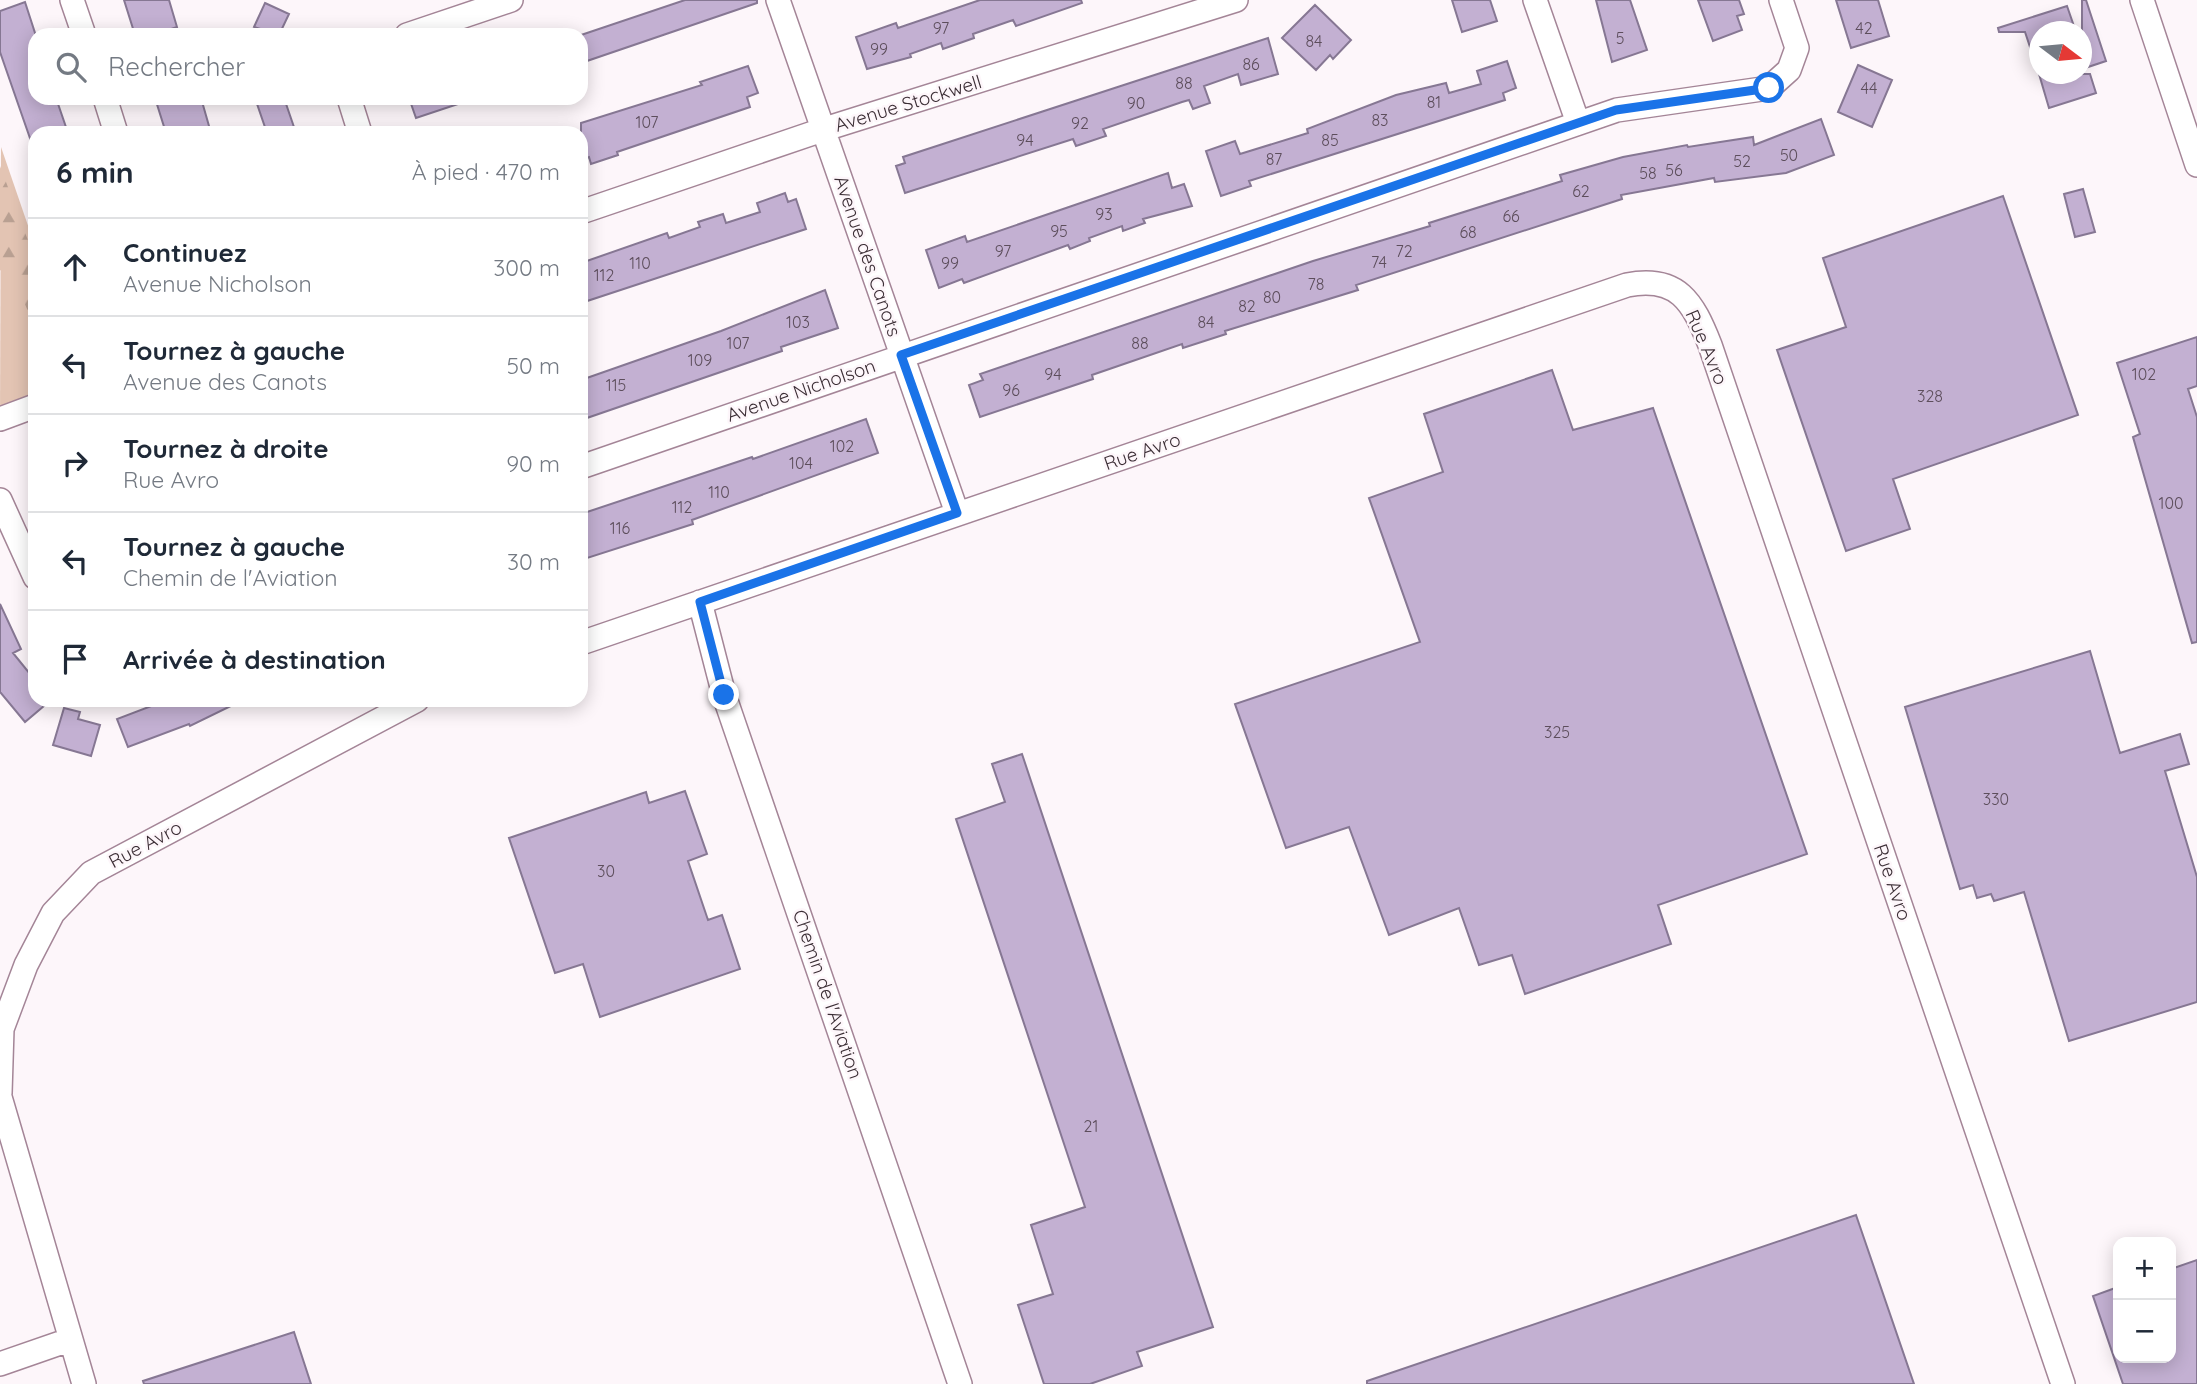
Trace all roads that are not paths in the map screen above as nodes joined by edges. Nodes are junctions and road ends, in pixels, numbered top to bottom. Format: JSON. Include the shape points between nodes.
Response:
{"nodes":[{"id":1,"x":72,"y":0,"type":"edge"},
{"id":2,"x":511,"y":0,"type":"edge"},
{"id":3,"x":778,"y":0,"type":"edge"},
{"id":4,"x":1236,"y":0,"type":"edge"},
{"id":5,"x":1535,"y":0,"type":"edge"},
{"id":6,"x":1781,"y":0,"type":"edge"},
{"id":7,"x":2143,"y":0,"type":"edge"},
{"id":8,"x":82,"y":28,"type":"edge"},
{"id":9,"x":428,"y":28,"type":"edge"},
{"id":10,"x":107,"y":105,"type":"edge"},
{"id":11,"x":351,"y":105,"type":"edge"},
{"id":12,"x":1578,"y":123,"type":"junction"},
{"id":13,"x":115,"y":126,"type":"edge"},
{"id":14,"x":358,"y":126,"type":"edge"},
{"id":15,"x":825,"y":129,"type":"junction"},
{"id":16,"x":2197,"y":165,"type":"edge"},
{"id":17,"x":588,"y":210,"type":"edge"},
{"id":18,"x":901,"y":355,"type":"junction"},
{"id":19,"x":28,"y":409,"type":"edge"},
{"id":20,"x":0,"y":419,"type":"edge"},
{"id":21,"x":588,"y":465,"type":"edge"},
{"id":22,"x":0,"y":500,"type":"edge"},
{"id":23,"x":957,"y":513,"type":"junction"},
{"id":24,"x":28,"y":562,"type":"edge"},
{"id":25,"x":700,"y":602,"type":"junction"},
{"id":26,"x":588,"y":641,"type":"edge"},
{"id":27,"x":404,"y":707,"type":"edge"},
{"id":28,"x":0,"y":1095,"type":"edge"},
{"id":29,"x":69,"y":1340,"type":"junction"},
{"id":30,"x":0,"y":1364,"type":"edge"},
{"id":31,"x":84,"y":1384,"type":"edge"},
{"id":32,"x":961,"y":1384,"type":"edge"},
{"id":33,"x":2063,"y":1384,"type":"edge"}],
"edges":[{"from":1,"to":8,"type":"street"},
{"from":2,"to":9,"type":"street"},
{"from":3,"to":15,"type":"street","name":"Avenue des Canots"},
{"from":4,"to":15,"type":"street","name":"Avenue Stockwell"},
{"from":5,"to":12,"type":"street"},
{"from":6,"to":12,"type":"street","name":"Avenue Nicholson","via":[[1797,48],[1788,70],[1769,88],[1616,110]]},
{"from":7,"to":16,"type":"street"},
{"from":10,"to":13,"type":"street"},
{"from":11,"to":14,"type":"street"},
{"from":12,"to":18,"type":"street","name":"Avenue Nicholson"},
{"from":15,"to":17,"type":"street","name":"Avenue Stockwell"},
{"from":15,"to":18,"type":"street","name":"Avenue des Canots"},
{"from":18,"to":21,"type":"street","name":"Avenue Nicholson"},
{"from":18,"to":23,"type":"street","name":"Avenue des Canots"},
{"from":19,"to":20,"type":"street"},
{"from":22,"to":24,"type":"street"},
{"from":23,"to":25,"type":"street","name":"Rue Avro"},
{"from":23,"to":33,"type":"street","name":"Rue Avro","via":[[1627,285],[1657,282],[1682,295],[1710,345]]},
{"from":25,"to":26,"type":"street","name":"Rue Avro"},
{"from":25,"to":32,"type":"street","name":"Chemin de l'Aviation","via":[[724,695]]},
{"from":27,"to":28,"type":"street","name":"Rue Avro","via":[[91,873],[53,914],[26,965],[2,1028]]},
{"from":28,"to":29,"type":"street","name":"Rue Avro"},
{"from":29,"to":30,"type":"street"},
{"from":29,"to":31,"type":"street","name":"Rue Avro"}]}
